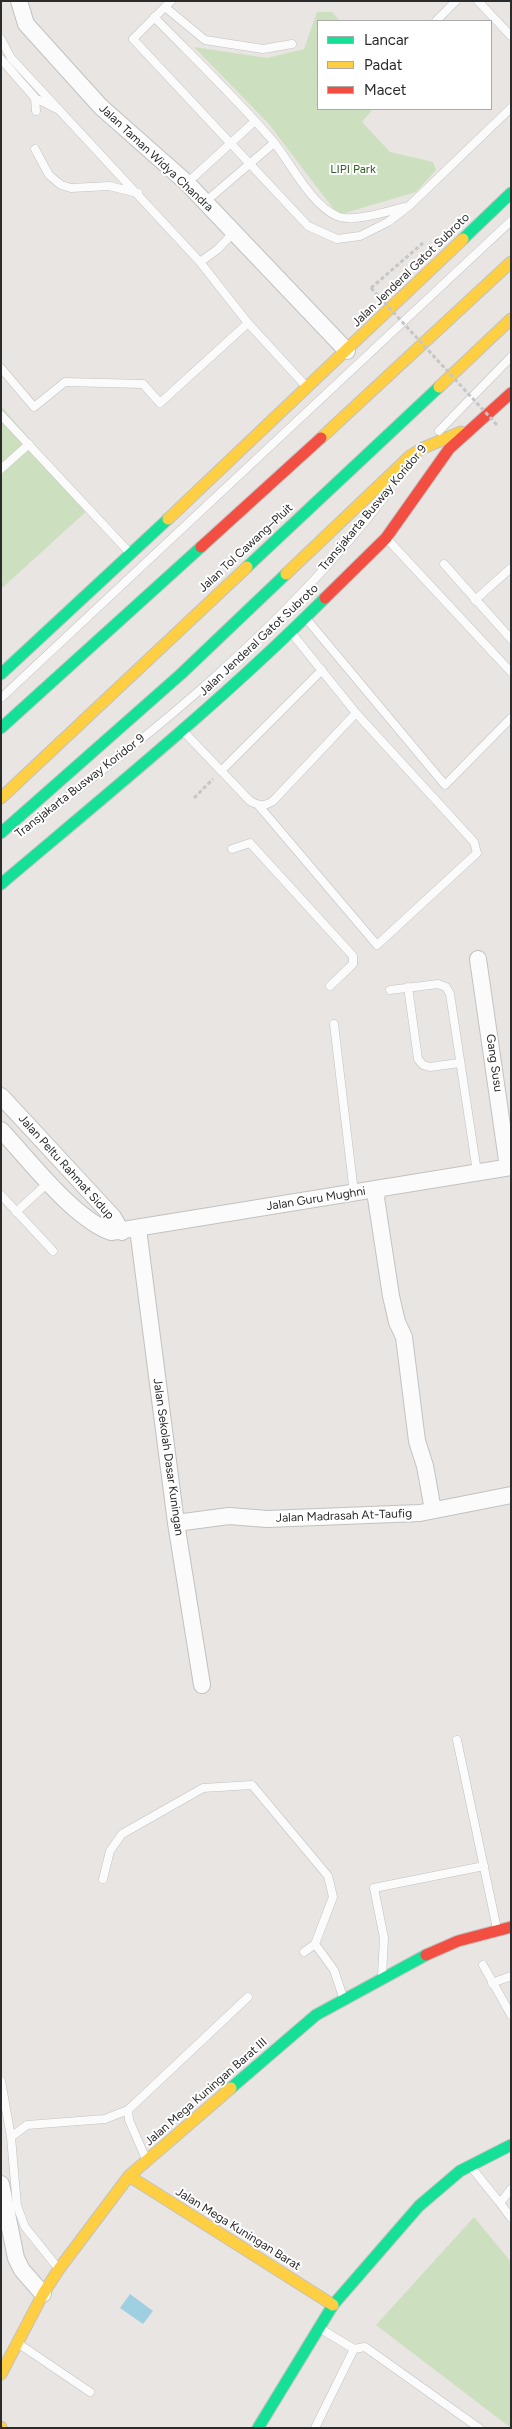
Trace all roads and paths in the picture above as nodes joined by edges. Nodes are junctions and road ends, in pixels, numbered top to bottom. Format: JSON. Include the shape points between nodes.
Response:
{"nodes":[{"id":1,"x":19,"y":1,"type":"edge"},
{"id":2,"x":456,"y":1,"type":"edge"},
{"id":3,"x":478,"y":1,"type":"edge"},
{"id":4,"x":168,"y":4,"type":"edge"},
{"id":5,"x":154,"y":17,"type":"junction"},
{"id":6,"x":437,"y":20,"type":"edge"},
{"id":7,"x":511,"y":36,"type":"edge"},
{"id":8,"x":1,"y":39,"type":"edge"},
{"id":9,"x":292,"y":44,"type":"dead end"},
{"id":10,"x":1,"y":59,"type":"edge"},
{"id":11,"x":35,"y":98,"type":"junction"},
{"id":12,"x":511,"y":108,"type":"edge"},
{"id":13,"x":59,"y":110,"type":"junction"},
{"id":14,"x":36,"y":112,"type":"dead end"},
{"id":15,"x":255,"y":121,"type":"junction"},
{"id":16,"x":274,"y":142,"type":"junction"},
{"id":17,"x":231,"y":144,"type":"junction"},
{"id":18,"x":35,"y":149,"type":"dead end"},
{"id":19,"x":250,"y":163,"type":"junction"},
{"id":20,"x":186,"y":183,"type":"junction"},
{"id":21,"x":138,"y":193,"type":"junction"},
{"id":22,"x":511,"y":194,"type":"edge"},
{"id":23,"x":205,"y":202,"type":"junction"},
{"id":24,"x":409,"y":206,"type":"junction"},
{"id":25,"x":511,"y":221,"type":"edge"},
{"id":26,"x":234,"y":232,"type":"junction"},
{"id":27,"x":428,"y":238,"type":"dead end"},
{"id":28,"x":200,"y":262,"type":"junction"},
{"id":29,"x":511,"y":262,"type":"edge"},
{"id":30,"x":511,"y":319,"type":"edge"},
{"id":31,"x":248,"y":323,"type":"junction"},
{"id":32,"x":347,"y":350,"type":"junction"},
{"id":33,"x":511,"y":357,"type":"edge"},
{"id":34,"x":1,"y":368,"type":"edge"},
{"id":35,"x":308,"y":388,"type":"junction"},
{"id":36,"x":511,"y":393,"type":"edge"},
{"id":37,"x":1,"y":416,"type":"edge"},
{"id":38,"x":498,"y":426,"type":"dead end"},
{"id":39,"x":469,"y":429,"type":"junction"},
{"id":40,"x":29,"y":444,"type":"junction"},
{"id":41,"x":422,"y":448,"type":"junction"},
{"id":42,"x":1,"y":469,"type":"edge"},
{"id":43,"x":398,"y":479,"type":"dead end"},
{"id":44,"x":386,"y":495,"type":"dead end"},
{"id":45,"x":386,"y":538,"type":"junction"},
{"id":46,"x":130,"y":553,"type":"junction"},
{"id":47,"x":444,"y":564,"type":"dead end"},
{"id":48,"x":511,"y":568,"type":"edge"},
{"id":49,"x":475,"y":600,"type":"junction"},
{"id":50,"x":305,"y":617,"type":"junction"},
{"id":51,"x":291,"y":632,"type":"junction"},
{"id":52,"x":511,"y":639,"type":"edge"},
{"id":53,"x":322,"y":670,"type":"junction"},
{"id":54,"x":511,"y":672,"type":"edge"},
{"id":55,"x":1,"y":674,"type":"edge"},
{"id":56,"x":1,"y":698,"type":"edge"},
{"id":57,"x":356,"y":713,"type":"junction"},
{"id":58,"x":511,"y":718,"type":"edge"},
{"id":59,"x":1,"y":728,"type":"edge"},
{"id":60,"x":181,"y":729,"type":"junction"},
{"id":61,"x":221,"y":771,"type":"junction"},
{"id":62,"x":208,"y":784,"type":"dead end"},
{"id":63,"x":1,"y":798,"type":"edge"},
{"id":64,"x":194,"y":798,"type":"dead end"},
{"id":65,"x":259,"y":806,"type":"junction"},
{"id":66,"x":20,"y":832,"type":"dead end"},
{"id":67,"x":1,"y":833,"type":"edge"},
{"id":68,"x":232,"y":849,"type":"dead end"},
{"id":69,"x":1,"y":884,"type":"edge"},
{"id":70,"x":478,"y":959,"type":"dead end"},
{"id":71,"x":330,"y":986,"type":"dead end"},
{"id":72,"x":408,"y":987,"type":"junction"},
{"id":73,"x":390,"y":990,"type":"dead end"},
{"id":74,"x":334,"y":1024,"type":"dead end"},
{"id":75,"x":459,"y":1063,"type":"junction"},
{"id":76,"x":1,"y":1096,"type":"edge"},
{"id":77,"x":1,"y":1130,"type":"edge"},
{"id":78,"x":510,"y":1167,"type":"edge"},
{"id":79,"x":478,"y":1172,"type":"junction"},
{"id":80,"x":49,"y":1182,"type":"junction"},
{"id":81,"x":378,"y":1189,"type":"junction"},
{"id":82,"x":354,"y":1193,"type":"junction"},
{"id":83,"x":1,"y":1195,"type":"edge"},
{"id":84,"x":16,"y":1212,"type":"junction"},
{"id":85,"x":138,"y":1229,"type":"junction"},
{"id":86,"x":122,"y":1232,"type":"junction"},
{"id":87,"x":53,"y":1251,"type":"dead end"},
{"id":88,"x":511,"y":1495,"type":"edge"},
{"id":89,"x":433,"y":1510,"type":"junction"},
{"id":90,"x":176,"y":1523,"type":"junction"},
{"id":91,"x":202,"y":1685,"type":"dead end"},
{"id":92,"x":457,"y":1740,"type":"dead end"},
{"id":93,"x":484,"y":1866,"type":"junction"},
{"id":94,"x":103,"y":1879,"type":"dead end"},
{"id":95,"x":511,"y":1927,"type":"edge"},
{"id":96,"x":497,"y":1930,"type":"junction"},
{"id":97,"x":315,"y":1944,"type":"junction"},
{"id":98,"x":304,"y":1952,"type":"dead end"},
{"id":99,"x":483,"y":1965,"type":"dead end"},
{"id":100,"x":511,"y":1976,"type":"edge"},
{"id":101,"x":382,"y":1978,"type":"junction"},
{"id":102,"x":492,"y":1983,"type":"junction"},
{"id":103,"x":248,"y":1996,"type":"dead end"},
{"id":104,"x":343,"y":1999,"type":"junction"},
{"id":105,"x":511,"y":2015,"type":"edge"},
{"id":106,"x":1,"y":2081,"type":"edge"},
{"id":107,"x":128,"y":2110,"type":"junction"},
{"id":108,"x":11,"y":2137,"type":"junction"},
{"id":109,"x":511,"y":2145,"type":"edge"},
{"id":110,"x":146,"y":2161,"type":"junction"},
{"id":111,"x":470,"y":2166,"type":"junction"},
{"id":112,"x":129,"y":2176,"type":"junction"},
{"id":113,"x":1,"y":2184,"type":"edge"},
{"id":114,"x":511,"y":2189,"type":"edge"},
{"id":115,"x":500,"y":2203,"type":"junction"},
{"id":116,"x":511,"y":2218,"type":"edge"},
{"id":117,"x":59,"y":2269,"type":"junction"},
{"id":118,"x":43,"y":2294,"type":"junction"},
{"id":119,"x":333,"y":2305,"type":"junction"},
{"id":120,"x":319,"y":2328,"type":"junction"},
{"id":121,"x":18,"y":2342,"type":"junction"},
{"id":122,"x":354,"y":2349,"type":"junction"},
{"id":123,"x":1,"y":2374,"type":"edge"},
{"id":124,"x":90,"y":2392,"type":"dead end"},
{"id":125,"x":258,"y":2428,"type":"edge"},
{"id":126,"x":315,"y":2428,"type":"edge"},
{"id":127,"x":479,"y":2428,"type":"edge"}],
"edges":[{"from":1,"to":20,"type":"street","name":"Jalan Taman Widya Chandra","via":[[26,24],[101,107]]},
{"from":2,"to":6,"type":"lane"},
{"from":3,"to":7,"type":"lane"},
{"from":4,"to":5,"type":"lane"},
{"from":4,"to":9,"type":"lane","via":[[205,40],[264,49]]},
{"from":5,"to":15,"type":"lane"},
{"from":5,"to":17,"type":"lane","via":[[133,38]]},
{"from":8,"to":13,"type":"lane","via":[[11,58]]},
{"from":10,"to":11,"type":"lane"},
{"from":11,"to":13,"type":"lane"},
{"from":11,"to":14,"type":"lane"},
{"from":12,"to":24,"type":"lane"},
{"from":13,"to":21,"type":"lane"},
{"from":15,"to":16,"type":"lane"},
{"from":15,"to":17,"type":"lane"},
{"from":16,"to":19,"type":"lane"},
{"from":16,"to":24,"type":"lane","via":[[303,184],[338,217],[379,214]]},
{"from":17,"to":19,"type":"lane"},
{"from":17,"to":20,"type":"lane"},
{"from":18,"to":21,"type":"lane","via":[[49,175],[60,185],[72,188],[109,186]]},
{"from":19,"to":23,"type":"lane"},
{"from":19,"to":24,"type":"lane","via":[[308,226],[337,239],[360,236],[388,222]]},
{"from":20,"to":23,"type":"street","name":"Jalan Taman Widya Chandra"},
{"from":21,"to":28,"type":"lane"},
{"from":22,"to":32,"type":"main road","name":"Jalan Jenderal Gatot Subroto"},
{"from":23,"to":26,"type":"street","name":"Jalan Taman Widya Chandra"},
{"from":25,"to":56,"type":"lane"},
{"from":26,"to":28,"type":"lane"},
{"from":26,"to":32,"type":"street","name":"Jalan Taman Widya Chandra"},
{"from":27,"to":38,"type":"path","bridge":true,"via":[[371,288]]},
{"from":28,"to":31,"type":"lane"},
{"from":29,"to":59,"type":"main road"},
{"from":30,"to":63,"type":"main road","name":"Jalan Tol Cawang–Pluit"},
{"from":31,"to":34,"type":"lane","via":[[160,403],[143,384],[65,382],[34,407]]},
{"from":31,"to":35,"type":"lane"},
{"from":32,"to":35,"type":"main road","name":"Jalan Jenderal Gatot Subroto"},
{"from":33,"to":41,"type":"lane","name":"Transjakarta Busway Koridor 9"},
{"from":35,"to":46,"type":"main road","name":"Jalan Jenderal Gatot Subroto"},
{"from":36,"to":39,"type":"main road","name":"Jalan Jenderal Gatot Subroto"},
{"from":37,"to":40,"type":"lane"},
{"from":39,"to":41,"type":"main road"},
{"from":39,"to":45,"type":"main road","name":"Jalan Jenderal Gatot Subroto","via":[[449,449]]},
{"from":40,"to":42,"type":"lane"},
{"from":40,"to":46,"type":"lane"},
{"from":41,"to":43,"type":"lane","name":"Transjakarta Busway Koridor 9"},
{"from":41,"to":67,"type":"main road","via":[[349,511],[181,674]]},
{"from":44,"to":66,"type":"lane","name":"Transjakarta Busway Koridor 9","via":[[293,601],[188,702]]},
{"from":45,"to":50,"type":"main road","name":"Jalan Jenderal Gatot Subroto"},
{"from":45,"to":54,"type":"lane"},
{"from":46,"to":55,"type":"main road","name":"Jalan Jenderal Gatot Subroto"},
{"from":47,"to":49,"type":"lane"},
{"from":48,"to":49,"type":"lane"},
{"from":49,"to":52,"type":"lane"},
{"from":50,"to":51,"type":"main road","name":"Jalan Jenderal Gatot Subroto"},
{"from":50,"to":58,"type":"lane","via":[[444,784]]},
{"from":51,"to":53,"type":"lane"},
{"from":51,"to":60,"type":"main road","name":"Jalan Jenderal Gatot Subroto"},
{"from":53,"to":57,"type":"lane"},
{"from":53,"to":61,"type":"lane"},
{"from":57,"to":65,"type":"lane","via":[[273,801]]},
{"from":57,"to":65,"type":"lane","via":[[474,842],[478,853],[378,945]]},
{"from":60,"to":61,"type":"lane"},
{"from":60,"to":69,"type":"main road","name":"Jalan Jenderal Gatot Subroto"},
{"from":61,"to":65,"type":"lane"},
{"from":62,"to":64,"type":"path"},
{"from":68,"to":71,"type":"lane","via":[[250,843],[353,956],[353,964]]},
{"from":70,"to":78,"type":"street","name":"Gang Susu"},
{"from":72,"to":73,"type":"lane"},
{"from":72,"to":75,"type":"lane","via":[[438,984],[446,987],[450,994]]},
{"from":72,"to":75,"type":"lane","via":[[418,1059],[422,1066]]},
{"from":74,"to":82,"type":"lane"},
{"from":75,"to":79,"type":"lane"},
{"from":76,"to":86,"type":"street","name":"Jalan Peltu Rahmat Sidup"},
{"from":77,"to":80,"type":"street","name":"Jalan Peltu Rahmat Sidup"},
{"from":78,"to":79,"type":"street","name":"Jalan Guru Mughni"},
{"from":79,"to":81,"type":"street","name":"Jalan Guru Mughni"},
{"from":80,"to":84,"type":"lane"},
{"from":80,"to":86,"type":"street","name":"Jalan Peltu Rahmat Sidup","via":[[96,1227]]},
{"from":81,"to":82,"type":"street","name":"Jalan Guru Mughni"},
{"from":81,"to":89,"type":"street","via":[[376,1198],[391,1296],[404,1337],[417,1441]]},
{"from":82,"to":85,"type":"street","name":"Jalan Guru Mughni"},
{"from":83,"to":84,"type":"lane"},
{"from":84,"to":87,"type":"lane"},
{"from":85,"to":86,"type":"street","name":"Jalan Guru Mughni"},
{"from":85,"to":90,"type":"street","name":"Jalan Sekolah Dasar Kuningan"},
{"from":88,"to":89,"type":"street","name":"Jalan Madrasah At-Taufig"},
{"from":89,"to":90,"type":"street","name":"Jalan Madrasah At-Taufig","via":[[266,1519],[215,1516]]},
{"from":90,"to":91,"type":"street","name":"Jalan Sekolah Dasar Kuningan"},
{"from":92,"to":93,"type":"lane"},
{"from":93,"to":96,"type":"lane"},
{"from":93,"to":101,"type":"lane","via":[[374,1888],[384,1938]]},
{"from":94,"to":97,"type":"lane","via":[[110,1851],[122,1834],[203,1788],[252,1785],[328,1876],[333,1897]]},
{"from":95,"to":96,"type":"main road","name":"Jalan Mega Kuningan Barat III"},
{"from":96,"to":101,"type":"main road","name":"Jalan Mega Kuningan Barat III","via":[[458,1941]]},
{"from":97,"to":98,"type":"lane"},
{"from":97,"to":104,"type":"lane","via":[[334,1970]]},
{"from":99,"to":102,"type":"lane"},
{"from":100,"to":102,"type":"lane"},
{"from":101,"to":104,"type":"main road","name":"Jalan Mega Kuningan Barat III"},
{"from":102,"to":105,"type":"lane"},
{"from":103,"to":107,"type":"lane"},
{"from":104,"to":110,"type":"main road","name":"Jalan Mega Kuningan Barat III","via":[[316,2015]]},
{"from":106,"to":108,"type":"lane"},
{"from":107,"to":108,"type":"lane","via":[[105,2119],[28,2125]]},
{"from":107,"to":110,"type":"lane"},
{"from":108,"to":117,"type":"lane","via":[[17,2206],[25,2227]]},
{"from":109,"to":111,"type":"main road"},
{"from":110,"to":112,"type":"main road","name":"Jalan Mega Kuningan Barat III"},
{"from":111,"to":115,"type":"lane"},
{"from":111,"to":119,"type":"main road","via":[[419,2206]]},
{"from":112,"to":117,"type":"main road","name":"Jalan Mega Kuningan Barat III"},
{"from":112,"to":119,"type":"main road","name":"Jalan Mega Kuningan Barat"},
{"from":113,"to":118,"type":"street","via":[[16,2258]]},
{"from":114,"to":115,"type":"lane"},
{"from":115,"to":116,"type":"lane"},
{"from":117,"to":118,"type":"main road","name":"Jalan Mega Kuningan Barat III"},
{"from":118,"to":121,"type":"main road","name":"Jalan Mega Kuningan Barat III"},
{"from":119,"to":120,"type":"main road"},
{"from":120,"to":122,"type":"lane"},
{"from":120,"to":125,"type":"main road"},
{"from":121,"to":123,"type":"main road","name":"Jalan Mega Kuningan Barat III"},
{"from":121,"to":124,"type":"lane"},
{"from":122,"to":126,"type":"lane"},
{"from":122,"to":127,"type":"lane","via":[[365,2347]]}]}
